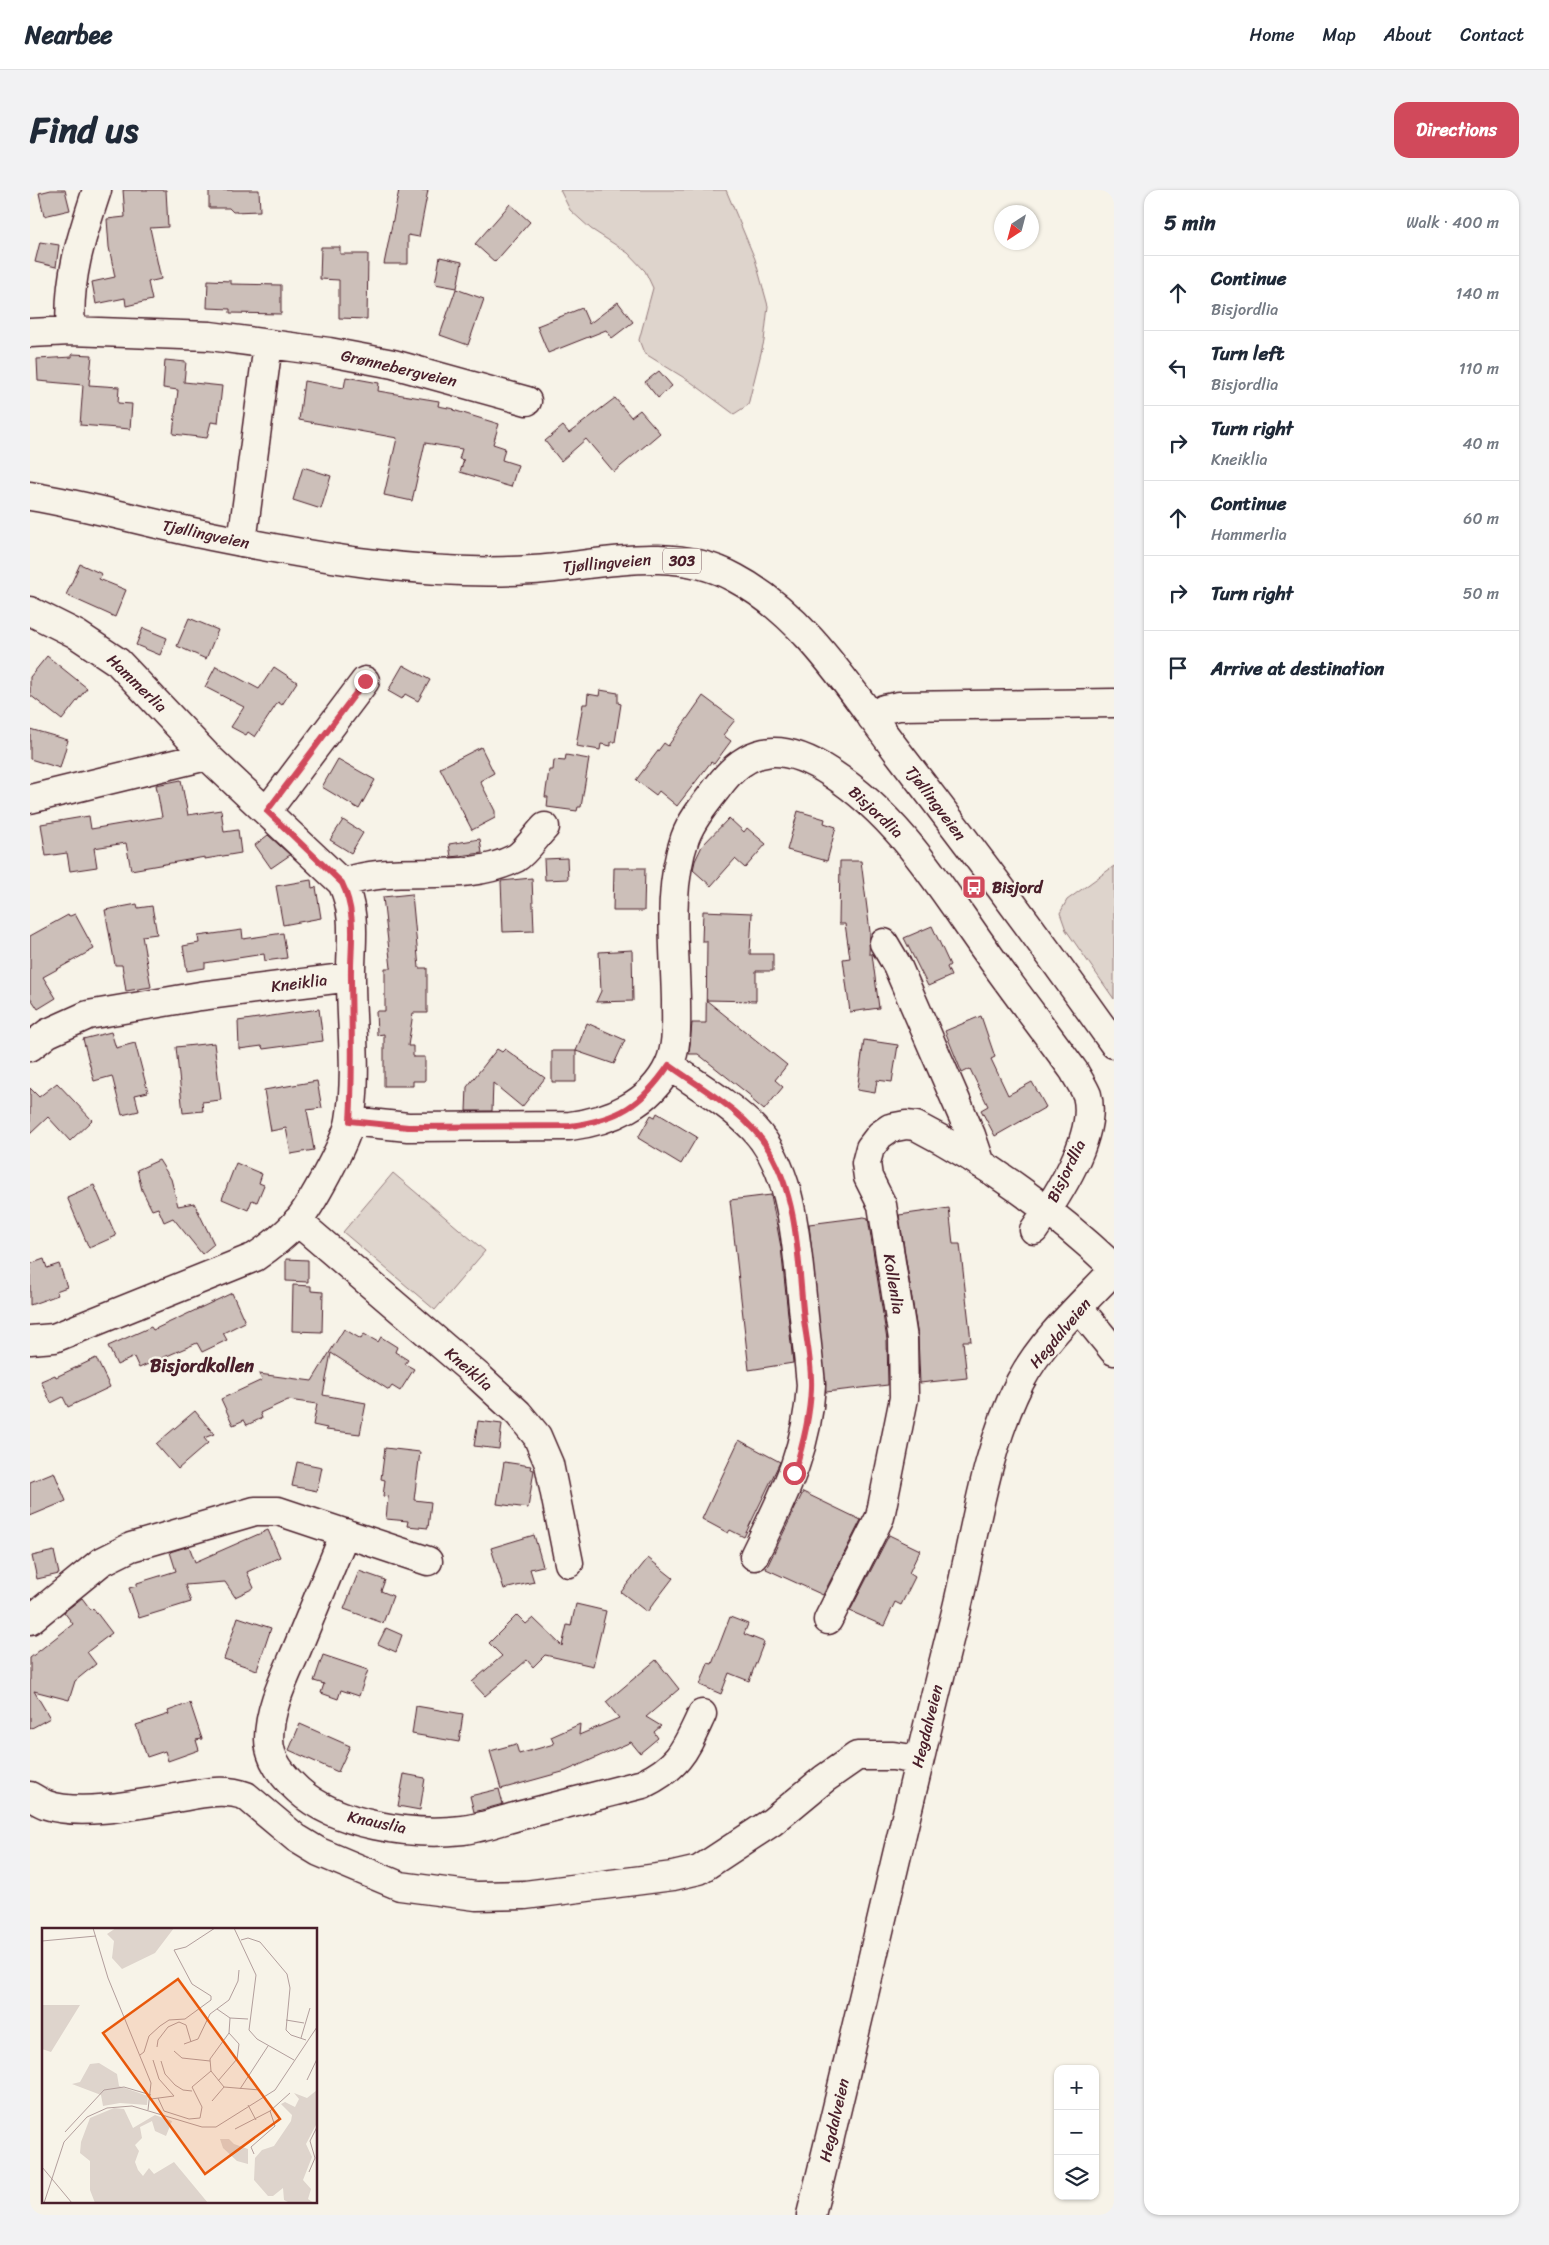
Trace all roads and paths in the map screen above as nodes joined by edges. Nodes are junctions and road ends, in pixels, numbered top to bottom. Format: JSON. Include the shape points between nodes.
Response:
{"nodes":[{"id":1,"x":97,"y":190,"type":"edge"},
{"id":2,"x":71,"y":331,"type":"junction"},
{"id":3,"x":30,"y":333,"type":"edge"},
{"id":4,"x":268,"y":344,"type":"junction"},
{"id":5,"x":527,"y":401,"type":"dead end"},
{"id":6,"x":30,"y":496,"type":"edge"},
{"id":7,"x":242,"y":542,"type":"junction"},
{"id":8,"x":30,"y":611,"type":"edge"},
{"id":9,"x":365,"y":681,"type":"dead end"},
{"id":10,"x":1114,"y":703,"type":"edge"},
{"id":11,"x":872,"y":718,"type":"junction"},
{"id":12,"x":207,"y":756,"type":"junction"},
{"id":13,"x":30,"y":800,"type":"edge"},
{"id":14,"x":267,"y":811,"type":"junction"},
{"id":15,"x":545,"y":827,"type":"dead end"},
{"id":16,"x":342,"y":883,"type":"junction"},
{"id":17,"x":884,"y":943,"type":"dead end"},
{"id":18,"x":351,"y":977,"type":"junction"},
{"id":19,"x":1114,"y":1044,"type":"edge"},
{"id":20,"x":30,"y":1048,"type":"edge"},
{"id":21,"x":669,"y":1065,"type":"junction"},
{"id":22,"x":350,"y":1121,"type":"junction"},
{"id":23,"x":981,"y":1164,"type":"junction"},
{"id":24,"x":298,"y":1221,"type":"junction"},
{"id":25,"x":1040,"y":1221,"type":"junction"},
{"id":26,"x":1114,"y":1269,"type":"edge"},
{"id":27,"x":1080,"y":1308,"type":"junction"},
{"id":28,"x":30,"y":1340,"type":"edge"},
{"id":29,"x":1114,"y":1351,"type":"edge"},
{"id":30,"x":345,"y":1534,"type":"junction"},
{"id":31,"x":754,"y":1556,"type":"dead end"},
{"id":32,"x":428,"y":1561,"type":"dead end"},
{"id":33,"x":568,"y":1563,"type":"dead end"},
{"id":34,"x":30,"y":1620,"type":"edge"},
{"id":35,"x":828,"y":1620,"type":"dead end"},
{"id":36,"x":702,"y":1714,"type":"dead end"},
{"id":37,"x":918,"y":1760,"type":"junction"},
{"id":38,"x":30,"y":1796,"type":"edge"},
{"id":39,"x":811,"y":2215,"type":"edge"}],
"edges":[{"from":1,"to":2,"type":"street","via":[[78,248],[71,283]]},
{"from":2,"to":3,"type":"street","name":"Grønnebergveien"},
{"from":2,"to":4,"type":"street","name":"Grønnebergveien","via":[[170,334]]},
{"from":4,"to":5,"type":"street","name":"Grønnebergveien","via":[[394,364]]},
{"from":4,"to":7,"type":"street"},
{"from":6,"to":7,"type":"street","name":"Tjøllingveien","number":"303"},
{"from":7,"to":11,"type":"street","name":"Tjøllingveien","number":"303","via":[[352,560],[452,571],[532,570],[656,558],[711,567],[759,593],[790,620]]},
{"from":8,"to":12,"type":"street","name":"Hammerlia","via":[[76,634],[118,662]]},
{"from":9,"to":14,"type":"street"},
{"from":10,"to":11,"type":"street","via":[[899,706],[884,709]]},
{"from":11,"to":19,"type":"street","name":"Tjøllingveien","number":"303"},
{"from":12,"to":13,"type":"street"},
{"from":12,"to":14,"type":"street","name":"Hammerlia"},
{"from":14,"to":16,"type":"street","name":"Hammerlia"},
{"from":15,"to":16,"type":"street","via":[[517,857],[491,867],[466,872],[362,876]]},
{"from":16,"to":18,"type":"street","name":"Hammerlia","via":[[349,898],[354,937]]},
{"from":17,"to":23,"type":"street","via":[[897,965]]},
{"from":18,"to":20,"type":"street","name":"Kneiklia","via":[[88,1015],[48,1033]]},
{"from":18,"to":22,"type":"street","name":"Kneiklia","via":[[354,1062]]},
{"from":21,"to":22,"type":"street","name":"Bisjordlia","via":[[638,1102],[616,1116],[596,1122],[570,1126],[408,1127]]},
{"from":21,"to":25,"type":"street","name":"Bisjordlia","via":[[676,1035],[674,894],[686,837],[720,783],[742,762],[759,754],[782,751],[802,757],[841,780],[891,821],[920,856],[1074,1071],[1087,1095],[1089,1113],[1080,1149]]},
{"from":21,"to":31,"type":"street","via":[[755,1130],[770,1151],[781,1176],[795,1236],[812,1385],[810,1407],[794,1473]]},
{"from":22,"to":24,"type":"street","name":"Kneiklia"},
{"from":23,"to":25,"type":"street","name":"Kollenlia"},
{"from":23,"to":35,"type":"street","name":"Kollenlia","via":[[916,1126],[890,1128],[870,1148],[866,1163],[868,1177],[882,1205],[903,1339],[904,1398],[880,1517]]},
{"from":24,"to":28,"type":"street","name":"Kneiklia","via":[[278,1242],[248,1260],[54,1338]]},
{"from":24,"to":33,"type":"street","name":"Kneiklia","via":[[479,1377],[518,1413],[537,1436],[549,1464]]},
{"from":25,"to":26,"type":"street","name":"Kollenlia","via":[[1084,1239]]},
{"from":26,"to":27,"type":"street","name":"Hegdalveien"},
{"from":27,"to":29,"type":"street"},
{"from":27,"to":37,"type":"street","name":"Hegdalveien","via":[[1045,1345],[1021,1381],[1004,1419],[986,1480]]},
{"from":30,"to":32,"type":"street"},
{"from":30,"to":34,"type":"street","via":[[278,1511],[255,1511],[226,1518],[131,1547],[101,1562]]},
{"from":30,"to":36,"type":"street","name":"Knauslia","via":[[284,1681],[270,1727],[271,1756],[277,1767],[288,1781],[319,1805],[343,1816],[398,1829],[463,1830],[643,1784],[676,1763]]},
{"from":37,"to":38,"type":"street","via":[[857,1756],[772,1822],[699,1870],[524,1895],[476,1896],[400,1886],[319,1852],[238,1793],[204,1793],[72,1810],[47,1805]]},
{"from":37,"to":39,"type":"street","name":"Hegdalveien"}]}
